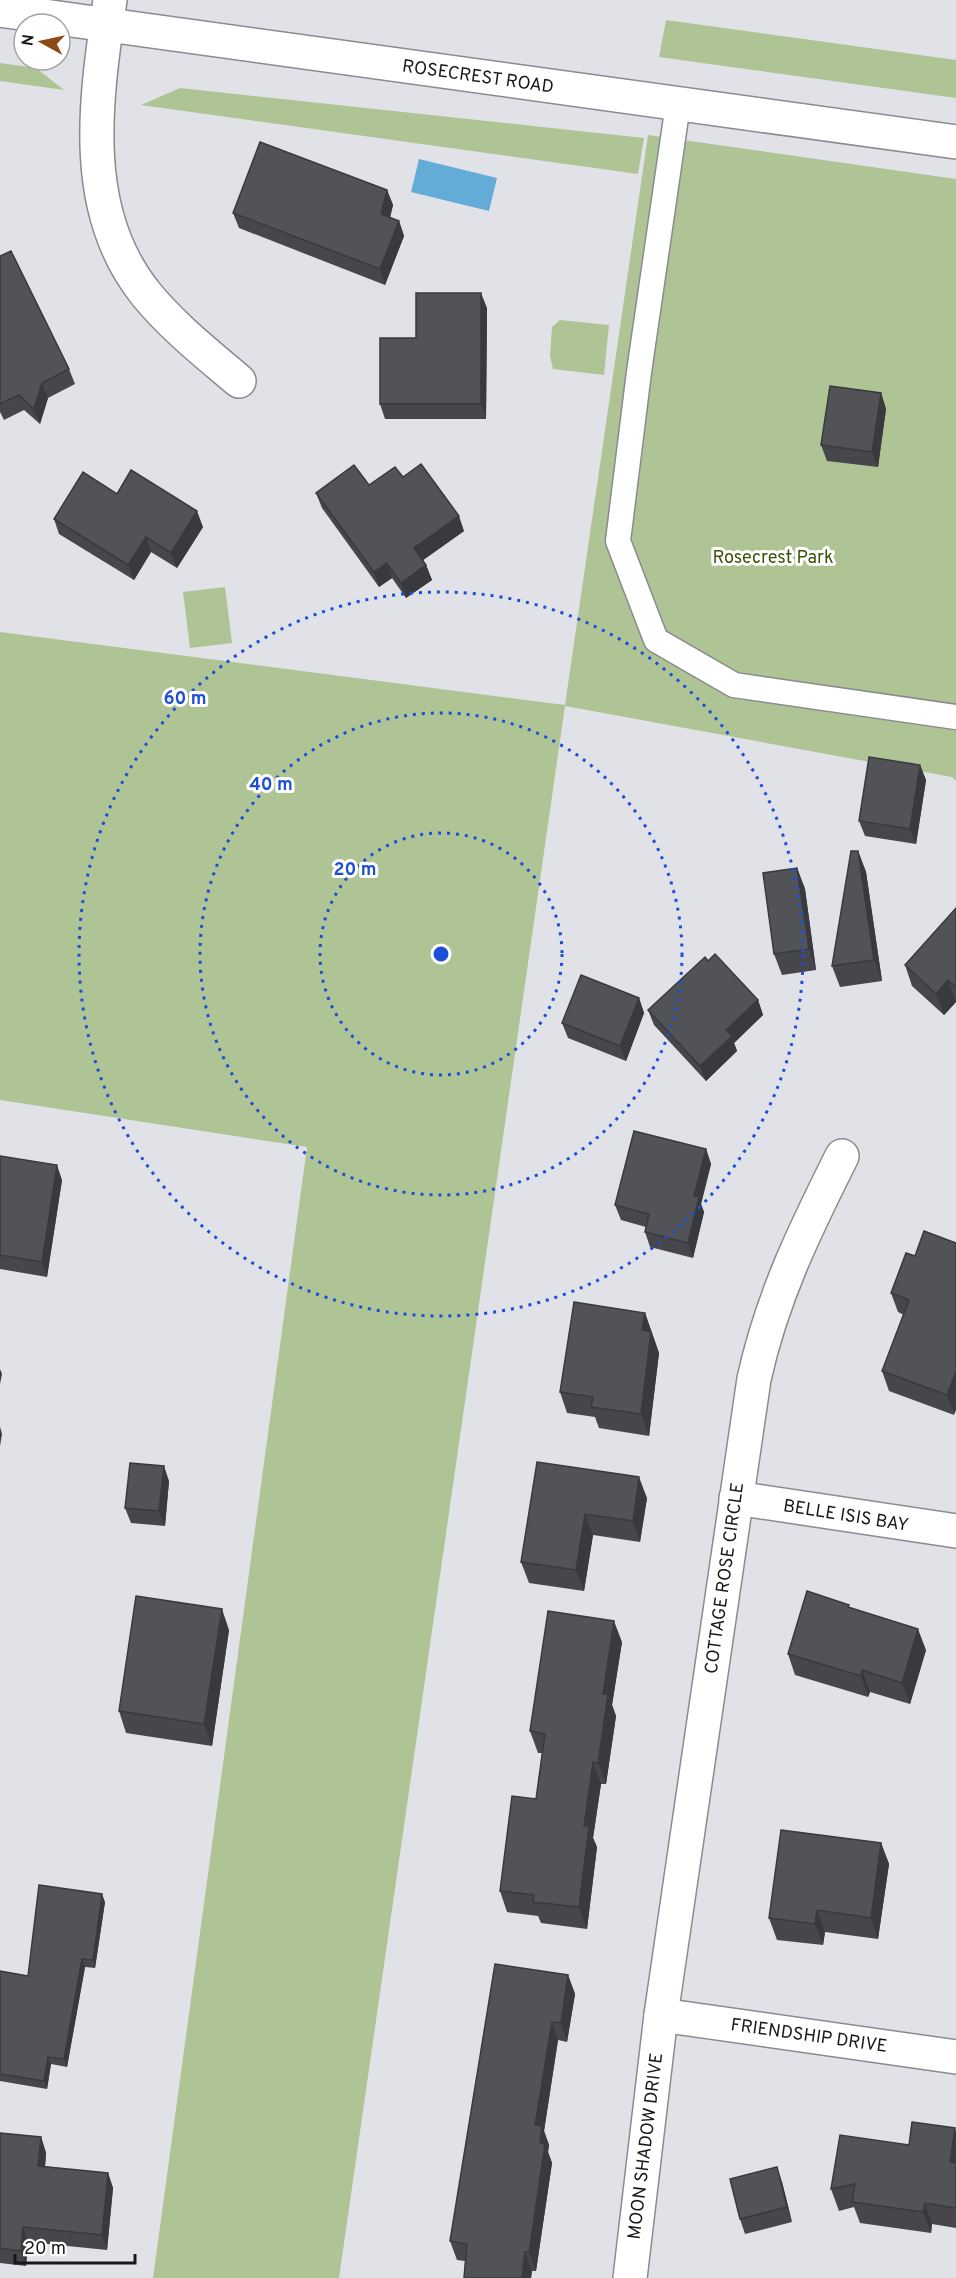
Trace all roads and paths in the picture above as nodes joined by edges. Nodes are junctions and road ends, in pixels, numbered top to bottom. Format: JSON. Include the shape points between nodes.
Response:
{"nodes":[{"id":1,"x":0,"y":10,"type":"edge"},
{"id":2,"x":108,"y":13,"type":"edge"},
{"id":3,"x":678,"y":104,"type":"junction"},
{"id":4,"x":956,"y":142,"type":"edge"},
{"id":5,"x":239,"y":381,"type":"dead end"},
{"id":6,"x":956,"y":717,"type":"edge"},
{"id":7,"x":842,"y":1156,"type":"dead end"},
{"id":8,"x":736,"y":1498,"type":"junction"},
{"id":9,"x":956,"y":1531,"type":"edge"},
{"id":10,"x":661,"y":2015,"type":"junction"},
{"id":11,"x":956,"y":2056,"type":"edge"},
{"id":12,"x":630,"y":2278,"type":"edge"}],
"edges":[{"from":1,"to":2,"type":"street","name":"ROSECREST ROAD"},
{"from":2,"to":3,"type":"street","name":"ROSECREST ROAD"},
{"from":2,"to":5,"type":"street","via":[[96,154],[102,201],[114,237],[127,266],[151,299],[185,335]]},
{"from":3,"to":4,"type":"street","name":"ROSECREST ROAD"},
{"from":3,"to":6,"type":"lane","via":[[618,541],[656,640],[734,685]]},
{"from":7,"to":8,"type":"street","name":"COTTAGE ROSE CIRCLE","via":[[803,1233],[769,1318],[754,1379]]},
{"from":8,"to":9,"type":"street","name":"BELLE ISIS BAY"},
{"from":8,"to":10,"type":"street","name":"COTTAGE ROSE CIRCLE"},
{"from":10,"to":11,"type":"street","name":"FRIENDSHIP DRIVE"},
{"from":10,"to":12,"type":"street","name":"MOON SHADOW DRIVE"}]}
